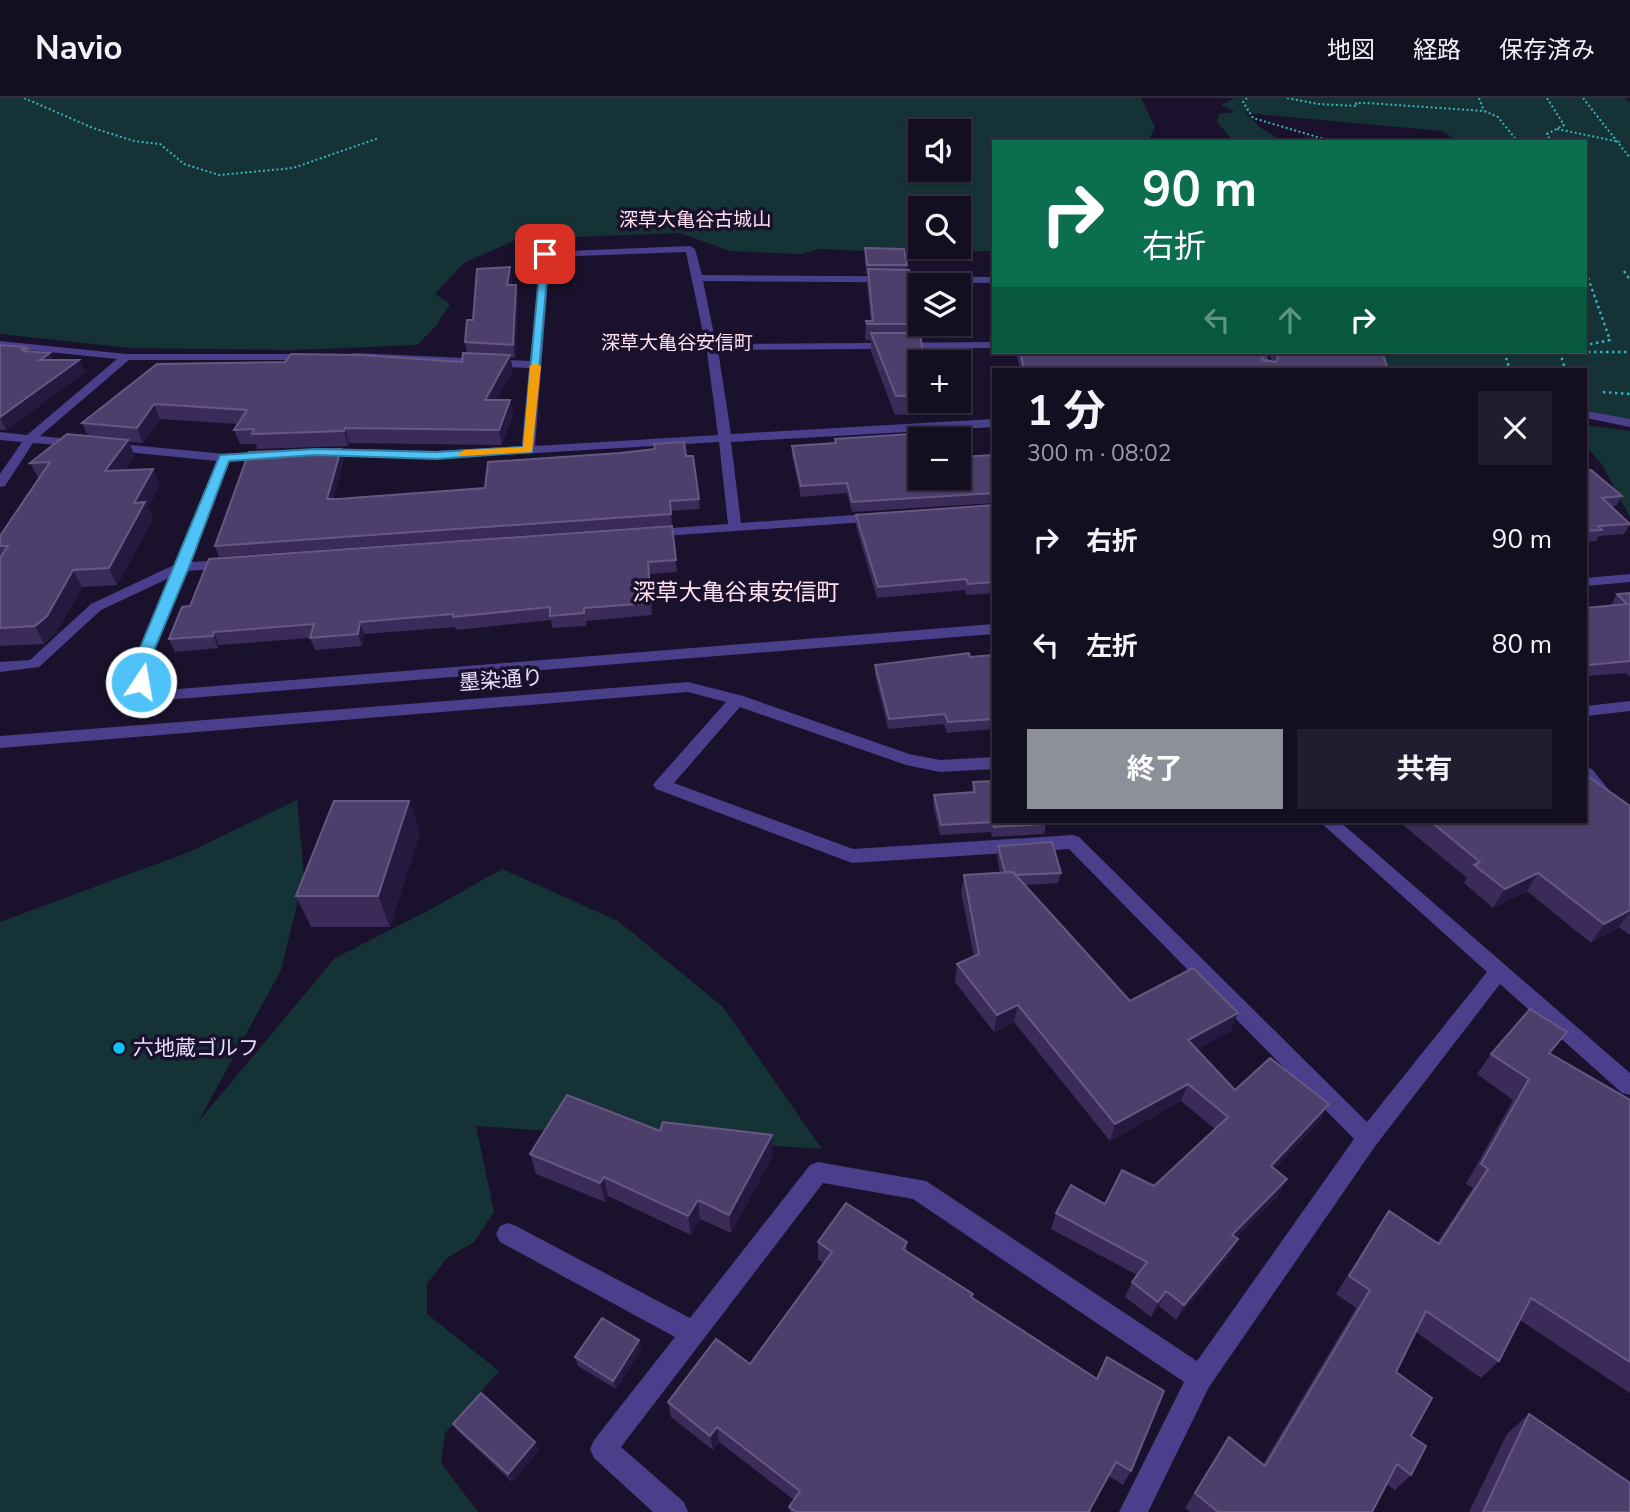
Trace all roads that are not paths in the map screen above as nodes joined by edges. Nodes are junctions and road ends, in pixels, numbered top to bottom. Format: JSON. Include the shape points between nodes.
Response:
{"nodes":[{"id":1,"x":698,"y":278,"type":"junction"},
{"id":2,"x":992,"y":280,"type":"edge"},
{"id":3,"x":0,"y":344,"type":"edge"},
{"id":4,"x":992,"y":345,"type":"edge"},
{"id":5,"x":710,"y":347,"type":"junction"},
{"id":6,"x":348,"y":356,"type":"edge"},
{"id":7,"x":126,"y":357,"type":"junction"},
{"id":8,"x":321,"y":357,"type":"edge"},
{"id":9,"x":536,"y":365,"type":"junction"},
{"id":10,"x":1587,"y":415,"type":"edge"},
{"id":11,"x":992,"y":423,"type":"edge"},
{"id":12,"x":1630,"y":423,"type":"edge"},
{"id":13,"x":0,"y":436,"type":"edge"},
{"id":14,"x":725,"y":438,"type":"junction"},
{"id":15,"x":30,"y":439,"type":"junction"},
{"id":16,"x":528,"y":450,"type":"junction"},
{"id":17,"x":225,"y":457,"type":"junction"},
{"id":18,"x":0,"y":483,"type":"edge"},
{"id":19,"x":899,"y":516,"type":"edge"},
{"id":20,"x":735,"y":527,"type":"junction"},
{"id":21,"x":639,"y":534,"type":"edge"},
{"id":22,"x":238,"y":563,"type":"edge"},
{"id":23,"x":182,"y":567,"type":"junction"},
{"id":24,"x":1630,"y":578,"type":"edge"},
{"id":25,"x":1587,"y":582,"type":"edge"},
{"id":26,"x":992,"y":629,"type":"edge"},
{"id":27,"x":0,"y":667,"type":"edge"},
{"id":28,"x":737,"y":700,"type":"junction"},
{"id":29,"x":1630,"y":706,"type":"edge"},
{"id":30,"x":1587,"y":711,"type":"edge"},
{"id":31,"x":0,"y":742,"type":"edge"},
{"id":32,"x":992,"y":763,"type":"edge"},
{"id":33,"x":1587,"y":774,"type":"edge"},
{"id":34,"x":1630,"y":815,"type":"edge"},
{"id":35,"x":1330,"y":823,"type":"edge"},
{"id":36,"x":1499,"y":971,"type":"junction"},
{"id":37,"x":1630,"y":1086,"type":"edge"},
{"id":38,"x":1367,"y":1138,"type":"junction"},
{"id":39,"x":508,"y":1234,"type":"dead end"},
{"id":40,"x":693,"y":1333,"type":"junction"},
{"id":41,"x":1200,"y":1378,"type":"junction"},
{"id":42,"x":674,"y":1512,"type":"edge"},
{"id":43,"x":1133,"y":1512,"type":"edge"}],
"edges":[{"from":1,"to":2,"type":"street"},
{"from":1,"to":5,"type":"street"},
{"from":1,"to":9,"type":"street","via":[[690,249],[545,254]]},
{"from":3,"to":7,"type":"street"},
{"from":4,"to":5,"type":"street"},
{"from":5,"to":14,"type":"street"},
{"from":6,"to":9,"type":"street"},
{"from":7,"to":8,"type":"street"},
{"from":7,"to":15,"type":"street"},
{"from":9,"to":16,"type":"street"},
{"from":10,"to":12,"type":"street"},
{"from":11,"to":14,"type":"street"},
{"from":13,"to":15,"type":"street"},
{"from":14,"to":16,"type":"street"},
{"from":14,"to":20,"type":"street"},
{"from":15,"to":17,"type":"street"},
{"from":15,"to":18,"type":"street"},
{"from":16,"to":17,"type":"street"},
{"from":17,"to":23,"type":"street"},
{"from":19,"to":20,"type":"street"},
{"from":20,"to":21,"type":"street"},
{"from":22,"to":23,"type":"street"},
{"from":23,"to":26,"type":"street","via":[[139,667],[145,687],[164,695]]},
{"from":23,"to":27,"type":"street","via":[[96,607],[34,664]]},
{"from":24,"to":25,"type":"street"},
{"from":28,"to":31,"type":"street","name":"墨染通り","via":[[688,687],[662,688]]},
{"from":28,"to":32,"type":"street","name":"墨染通り","via":[[906,759],[940,766]]},
{"from":28,"to":38,"type":"street","via":[[662,785],[852,856],[1073,842]]},
{"from":29,"to":30,"type":"street"},
{"from":33,"to":34,"type":"street"},
{"from":35,"to":36,"type":"street"},
{"from":36,"to":37,"type":"street"},
{"from":36,"to":38,"type":"street"},
{"from":38,"to":41,"type":"street"},
{"from":39,"to":40,"type":"street"},
{"from":40,"to":41,"type":"street","via":[[818,1172],[918,1189]]},
{"from":40,"to":42,"type":"street","via":[[603,1449]]},
{"from":41,"to":43,"type":"street"}]}
